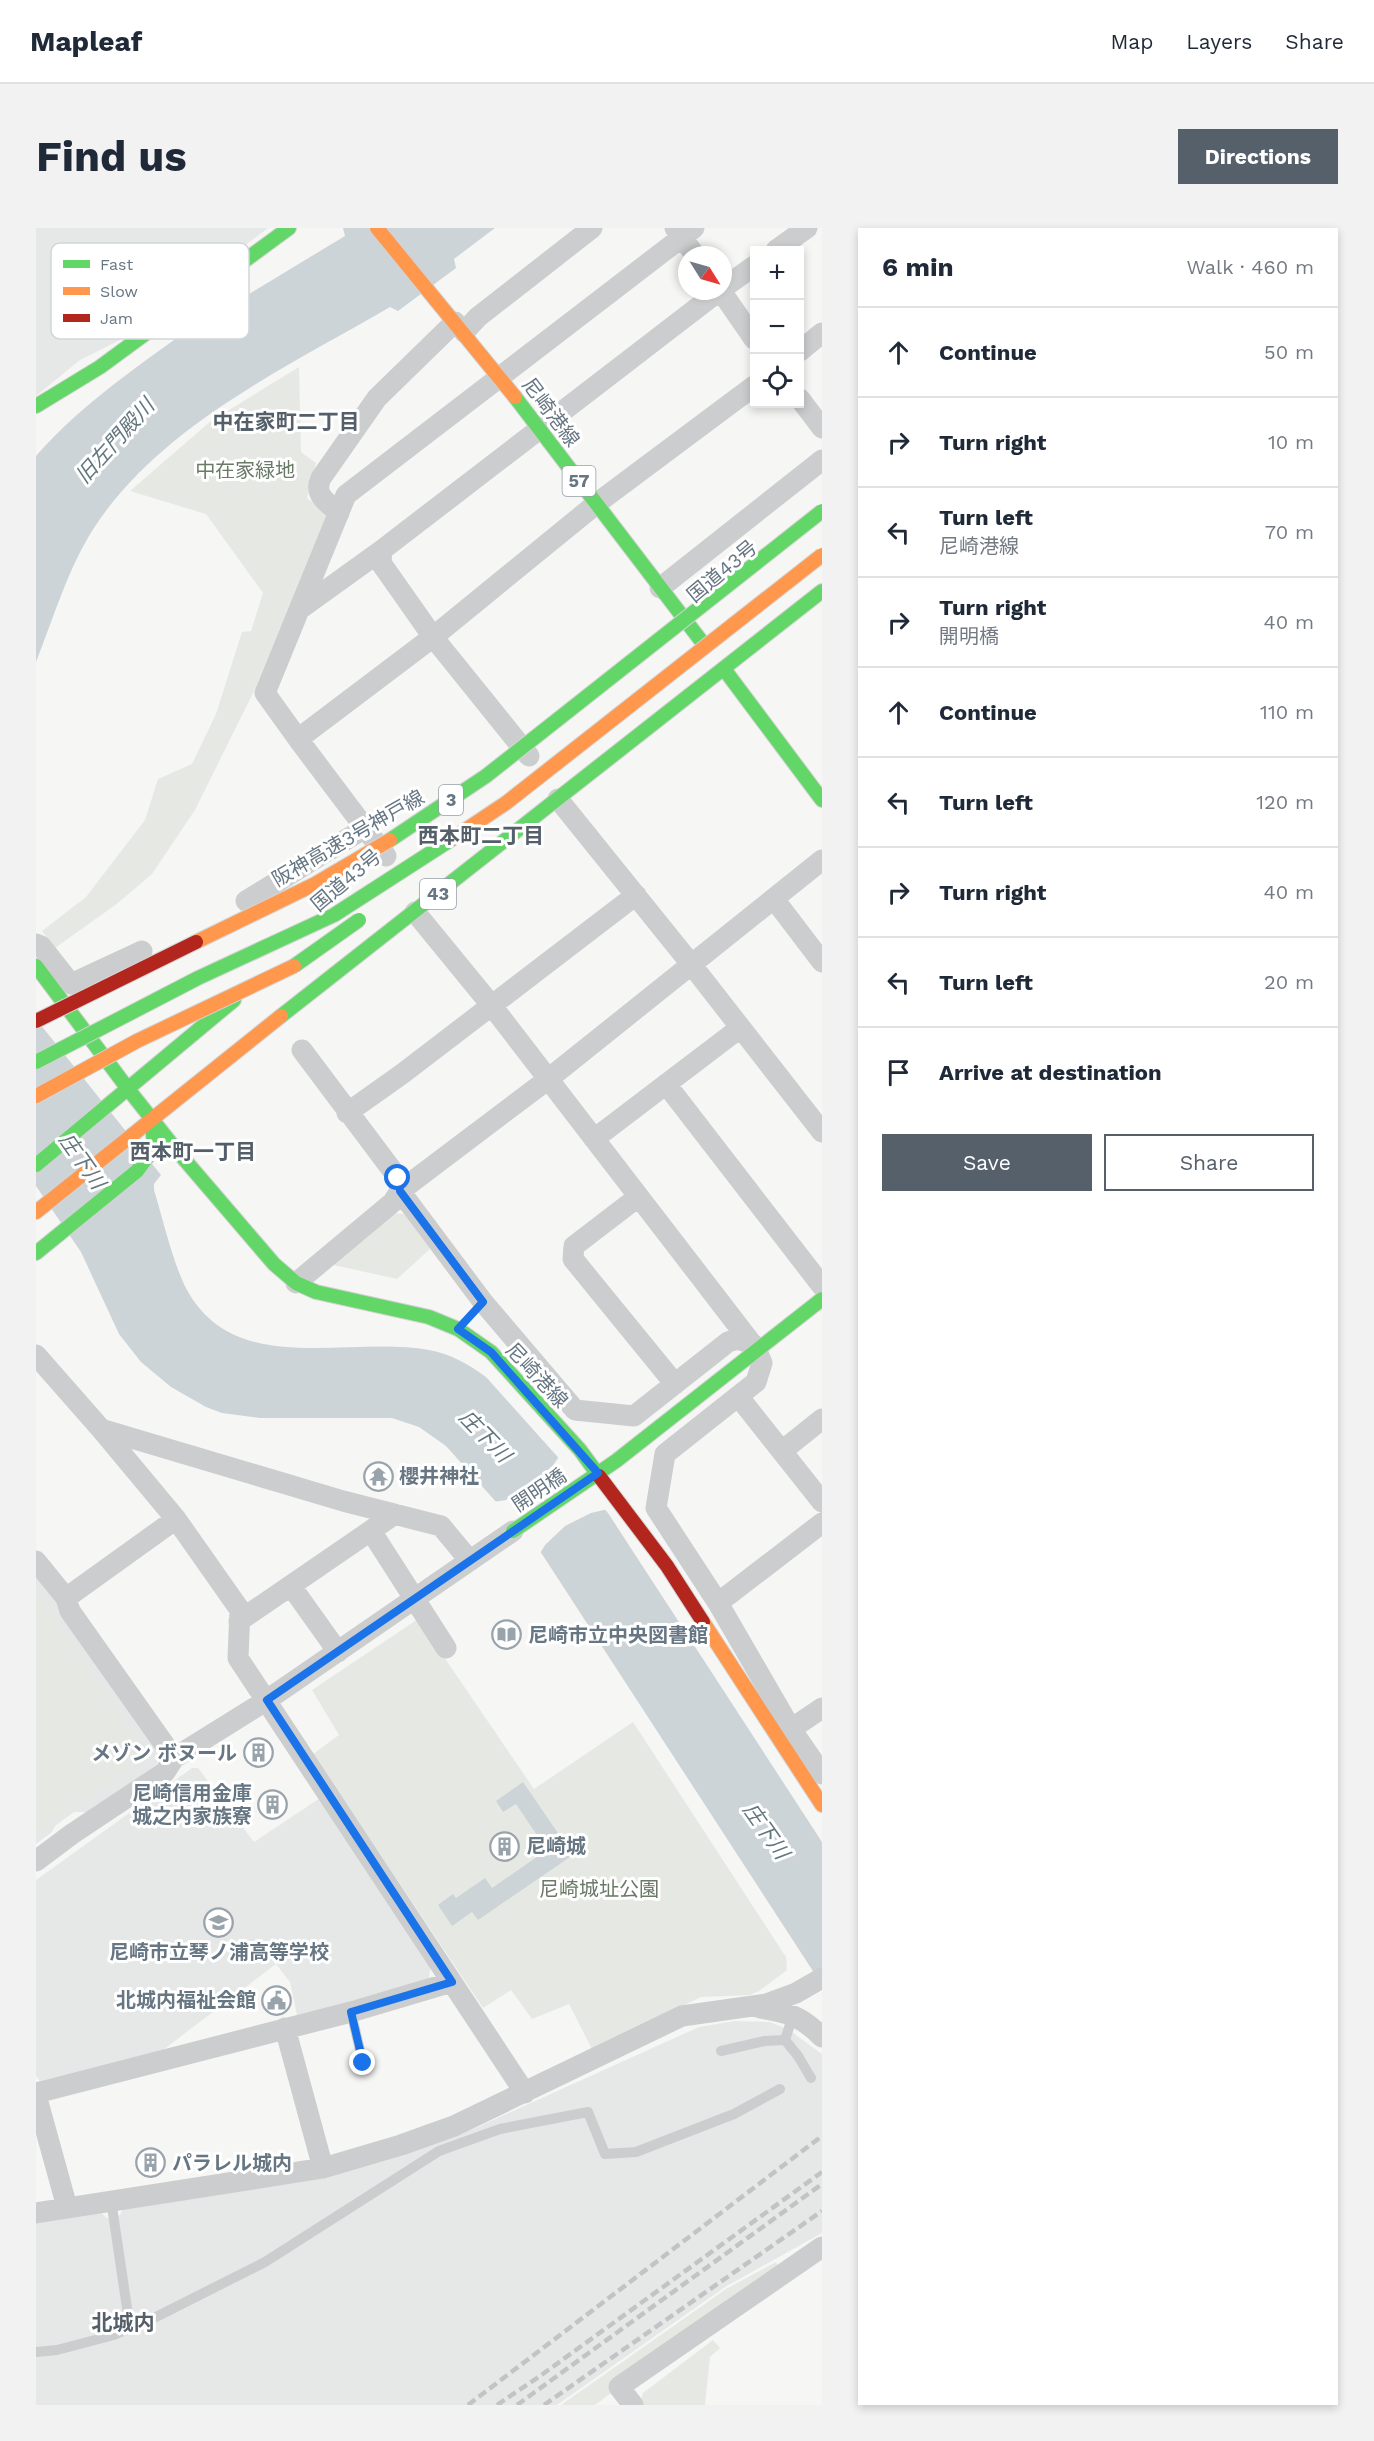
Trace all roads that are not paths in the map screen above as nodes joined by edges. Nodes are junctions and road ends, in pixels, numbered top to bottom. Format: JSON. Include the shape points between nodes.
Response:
{"nodes":[{"id":1,"x":289,"y":228,"type":"edge"},
{"id":2,"x":377,"y":228,"type":"edge"},
{"id":3,"x":592,"y":228,"type":"edge"},
{"id":4,"x":807,"y":228,"type":"edge"},
{"id":5,"x":684,"y":231,"type":"edge"},
{"id":6,"x":691,"y":246,"type":"edge"},
{"id":7,"x":782,"y":246,"type":"edge"},
{"id":8,"x":249,"y":257,"type":"edge"},
{"id":9,"x":750,"y":269,"type":"edge"},
{"id":10,"x":732,"y":282,"type":"edge"},
{"id":11,"x":708,"y":300,"type":"edge"},
{"id":12,"x":728,"y":300,"type":"edge"},
{"id":13,"x":460,"y":327,"type":"junction"},
{"id":14,"x":750,"y":333,"type":"edge"},
{"id":15,"x":822,"y":333,"type":"edge"},
{"id":16,"x":138,"y":339,"type":"edge"},
{"id":17,"x":804,"y":348,"type":"edge"},
{"id":18,"x":500,"y":377,"type":"junction"},
{"id":19,"x":750,"y":389,"type":"edge"},
{"id":20,"x":804,"y":404,"type":"edge"},
{"id":21,"x":36,"y":406,"type":"edge"},
{"id":22,"x":822,"y":428,"type":"edge"},
{"id":23,"x":539,"y":429,"type":"junction"},
{"id":24,"x":822,"y":460,"type":"edge"},
{"id":25,"x":596,"y":504,"type":"junction"},
{"id":26,"x":822,"y":512,"type":"edge"},
{"id":27,"x":339,"y":513,"type":"junction"},
{"id":28,"x":822,"y":555,"type":"edge"},
{"id":29,"x":377,"y":557,"type":"junction"},
{"id":30,"x":660,"y":588,"type":"junction"},
{"id":31,"x":822,"y":591,"type":"edge"},
{"id":32,"x":299,"y":609,"type":"junction"},
{"id":33,"x":688,"y":625,"type":"junction"},
{"id":34,"x":433,"y":637,"type":"junction"},
{"id":35,"x":724,"y":669,"type":"junction"},
{"id":36,"x":298,"y":740,"type":"junction"},
{"id":37,"x":529,"y":756,"type":"junction"},
{"id":38,"x":558,"y":799,"type":"junction"},
{"id":39,"x":475,"y":800,"type":"dead end"},
{"id":40,"x":822,"y":800,"type":"edge"},
{"id":41,"x":506,"y":803,"type":"junction"},
{"id":42,"x":365,"y":828,"type":"junction"},
{"id":43,"x":430,"y":837,"type":"dead end"},
{"id":44,"x":822,"y":860,"type":"edge"},
{"id":45,"x":393,"y":866,"type":"junction"},
{"id":46,"x":403,"y":888,"type":"dead end"},
{"id":47,"x":636,"y":895,"type":"junction"},
{"id":48,"x":774,"y":899,"type":"junction"},
{"id":49,"x":415,"y":912,"type":"junction"},
{"id":50,"x":368,"y":914,"type":"dead end"},
{"id":51,"x":36,"y":944,"type":"edge"},
{"id":52,"x":822,"y":962,"type":"edge"},
{"id":53,"x":691,"y":964,"type":"junction"},
{"id":54,"x":36,"y":966,"type":"edge"},
{"id":55,"x":492,"y":1006,"type":"junction"},
{"id":56,"x":36,"y":1021,"type":"edge"},
{"id":57,"x":740,"y":1028,"type":"junction"},
{"id":58,"x":302,"y":1050,"type":"dead end"},
{"id":59,"x":36,"y":1062,"type":"edge"},
{"id":60,"x":547,"y":1080,"type":"junction"},
{"id":61,"x":666,"y":1084,"type":"junction"},
{"id":62,"x":128,"y":1089,"type":"junction"},
{"id":63,"x":36,"y":1096,"type":"edge"},
{"id":64,"x":95,"y":1097,"type":"dead end"},
{"id":65,"x":347,"y":1113,"type":"junction"},
{"id":66,"x":152,"y":1119,"type":"junction"},
{"id":67,"x":822,"y":1132,"type":"edge"},
{"id":68,"x":594,"y":1139,"type":"junction"},
{"id":69,"x":36,"y":1165,"type":"edge"},
{"id":70,"x":400,"y":1191,"type":"junction"},
{"id":71,"x":638,"y":1197,"type":"junction"},
{"id":72,"x":36,"y":1212,"type":"edge"},
{"id":73,"x":36,"y":1253,"type":"edge"},
{"id":74,"x":296,"y":1283,"type":"junction"},
{"id":75,"x":822,"y":1286,"type":"edge"},
{"id":76,"x":822,"y":1299,"type":"edge"},
{"id":77,"x":483,"y":1302,"type":"junction"},
{"id":78,"x":458,"y":1329,"type":"junction"},
{"id":79,"x":754,"y":1347,"type":"junction"},
{"id":80,"x":36,"y":1355,"type":"edge"},
{"id":81,"x":675,"y":1384,"type":"junction"},
{"id":82,"x":738,"y":1396,"type":"junction"},
{"id":83,"x":822,"y":1419,"type":"edge"},
{"id":84,"x":101,"y":1429,"type":"junction"},
{"id":85,"x":782,"y":1451,"type":"junction"},
{"id":86,"x":593,"y":1477,"type":"junction"},
{"id":87,"x":822,"y":1502,"type":"edge"},
{"id":88,"x":395,"y":1514,"type":"junction"},
{"id":89,"x":176,"y":1519,"type":"junction"},
{"id":90,"x":822,"y":1524,"type":"edge"},
{"id":91,"x":371,"y":1531,"type":"junction"},
{"id":92,"x":513,"y":1531,"type":"joint"},
{"id":93,"x":36,"y":1561,"type":"edge"},
{"id":94,"x":470,"y":1561,"type":"junction"},
{"id":95,"x":291,"y":1586,"type":"junction"},
{"id":96,"x":66,"y":1598,"type":"junction"},
{"id":97,"x":413,"y":1600,"type":"junction"},
{"id":98,"x":718,"y":1603,"type":"junction"},
{"id":99,"x":239,"y":1621,"type":"junction"},
{"id":100,"x":446,"y":1648,"type":"dead end"},
{"id":101,"x":338,"y":1652,"type":"junction"},
{"id":102,"x":267,"y":1700,"type":"junction"},
{"id":103,"x":822,"y":1708,"type":"edge"},
{"id":104,"x":790,"y":1729,"type":"junction"},
{"id":105,"x":174,"y":1758,"type":"junction"},
{"id":106,"x":822,"y":1774,"type":"edge"},
{"id":107,"x":820,"y":1804,"type":"edge"},
{"id":108,"x":36,"y":1861,"type":"edge"},
{"id":109,"x":822,"y":1978,"type":"edge"},
{"id":110,"x":452,"y":1982,"type":"junction"},
{"id":111,"x":735,"y":2007,"type":"junction"},
{"id":112,"x":351,"y":2012,"type":"junction"},
{"id":113,"x":793,"y":2015,"type":"junction"},
{"id":114,"x":285,"y":2028,"type":"junction"},
{"id":115,"x":822,"y":2037,"type":"edge"},
{"id":116,"x":785,"y":2040,"type":"junction"},
{"id":117,"x":721,"y":2051,"type":"dead end"},
{"id":118,"x":363,"y":2063,"type":"dead end"},
{"id":119,"x":811,"y":2078,"type":"dead end"},
{"id":120,"x":780,"y":2089,"type":"dead end"},
{"id":121,"x":525,"y":2093,"type":"junction"},
{"id":122,"x":36,"y":2094,"type":"edge"},
{"id":123,"x":324,"y":2168,"type":"junction"},
{"id":124,"x":111,"y":2200,"type":"junction"},
{"id":125,"x":67,"y":2207,"type":"junction"},
{"id":126,"x":36,"y":2213,"type":"edge"},
{"id":127,"x":822,"y":2247,"type":"edge"},
{"id":128,"x":130,"y":2328,"type":"junction"},
{"id":129,"x":36,"y":2352,"type":"edge"},
{"id":130,"x":633,"y":2405,"type":"edge"}],
"edges":[{"from":1,"to":8,"type":"main road"},
{"from":2,"to":13,"type":"main road","name":"尼崎港線","number":"57"},
{"from":3,"to":13,"type":"street"},
{"from":4,"to":7,"type":"street"},
{"from":5,"to":6,"type":"street"},
{"from":5,"to":18,"type":"street"},
{"from":9,"to":10,"type":"street"},
{"from":11,"to":23,"type":"street"},
{"from":12,"to":14,"type":"street"},
{"from":13,"to":18,"type":"main road","name":"尼崎港線","number":"57"},
{"from":13,"to":27,"type":"street","via":[[377,398],[321,478],[319,494]]},
{"from":15,"to":17,"type":"street"},
{"from":16,"to":21,"type":"main road"},
{"from":18,"to":23,"type":"main road","name":"尼崎港線","number":"57"},
{"from":18,"to":27,"type":"street","via":[[346,495]]},
{"from":19,"to":25,"type":"street"},
{"from":20,"to":22,"type":"street"},
{"from":23,"to":25,"type":"main road","name":"尼崎港線","number":"57"},
{"from":23,"to":29,"type":"street"},
{"from":24,"to":30,"type":"street"},
{"from":25,"to":30,"type":"main road","name":"尼崎港線","number":"57"},
{"from":25,"to":34,"type":"street"},
{"from":26,"to":33,"type":"main road","name":"国道43号"},
{"from":26,"to":56,"type":"main road","name":"阪神高速3号神戸線","number":"3","bridge":true,"via":[[486,776],[405,831],[315,884]]},
{"from":27,"to":32,"type":"street"},
{"from":28,"to":41,"type":"main road","number":"3","bridge":true},
{"from":29,"to":32,"type":"street"},
{"from":29,"to":34,"type":"street"},
{"from":30,"to":33,"type":"main road","name":"尼崎港線","number":"57"},
{"from":31,"to":35,"type":"main road","number":"43"},
{"from":32,"to":36,"type":"street","via":[[265,693]]},
{"from":33,"to":35,"type":"main road","name":"尼崎港線","number":"57"},
{"from":33,"to":37,"type":"main road","name":"国道43号"},
{"from":34,"to":36,"type":"street"},
{"from":34,"to":37,"type":"street"},
{"from":35,"to":38,"type":"main road","number":"43"},
{"from":35,"to":40,"type":"main road","name":"尼崎港線"},
{"from":36,"to":42,"type":"street"},
{"from":37,"to":39,"type":"main road","name":"国道43号"},
{"from":38,"to":47,"type":"street"},
{"from":38,"to":49,"type":"main road","number":"43"},
{"from":41,"to":46,"type":"main road","bridge":true},
{"from":41,"to":59,"type":"main road","number":"3","bridge":true,"via":[[334,915],[198,978]]},
{"from":42,"to":45,"type":"street"},
{"from":42,"to":51,"type":"street","via":[[253,898],[71,984]]},
{"from":43,"to":45,"type":"main road","name":"国道43号","number":"43"},
{"from":44,"to":48,"type":"street"},
{"from":45,"to":62,"type":"main road","name":"国道43号","number":"43"},
{"from":47,"to":53,"type":"street"},
{"from":47,"to":55,"type":"street"},
{"from":48,"to":52,"type":"street"},
{"from":48,"to":53,"type":"street"},
{"from":49,"to":55,"type":"street"},
{"from":49,"to":66,"type":"main road","number":"43"},
{"from":50,"to":63,"type":"main road","bridge":true,"via":[[297,964],[136,1041]]},
{"from":53,"to":57,"type":"street"},
{"from":53,"to":60,"type":"street"},
{"from":54,"to":62,"type":"main road","name":"尼崎港線"},
{"from":55,"to":60,"type":"street"},
{"from":55,"to":65,"type":"street"},
{"from":57,"to":61,"type":"street"},
{"from":57,"to":67,"type":"street"},
{"from":58,"to":65,"type":"street"},
{"from":60,"to":68,"type":"street"},
{"from":60,"to":70,"type":"street"},
{"from":61,"to":68,"type":"street"},
{"from":61,"to":75,"type":"street"},
{"from":62,"to":64,"type":"main road"},
{"from":62,"to":66,"type":"main road","name":"尼崎港線"},
{"from":62,"to":69,"type":"main road","name":"国道43号","number":"43"},
{"from":65,"to":70,"type":"street","via":[[398,1178]]},
{"from":66,"to":72,"type":"main road","number":"43"},
{"from":66,"to":73,"type":"main road","via":[[154,1148],[137,1172]]},
{"from":66,"to":74,"type":"main road","name":"尼崎港線","via":[[274,1264]]},
{"from":68,"to":71,"type":"street"},
{"from":70,"to":74,"type":"street","via":[[393,1202]]},
{"from":70,"to":77,"type":"street"},
{"from":71,"to":79,"type":"street"},
{"from":71,"to":81,"type":"street","via":[[574,1246],[573,1259]]},
{"from":74,"to":78,"type":"main road","name":"尼崎港線","via":[[316,1292],[429,1317]]},
{"from":76,"to":79,"type":"main road","name":"開明橋"},
{"from":77,"to":78,"type":"street"},
{"from":77,"to":81,"type":"street","via":[[575,1410],[634,1416]]},
{"from":78,"to":86,"type":"main road","name":"尼崎港線","via":[[491,1352]]},
{"from":79,"to":81,"type":"street","via":[[737,1339],[728,1342]]},
{"from":79,"to":82,"type":"street","via":[[762,1362],[756,1382]]},
{"from":79,"to":86,"type":"main road","name":"開明橋"},
{"from":80,"to":84,"type":"street"},
{"from":82,"to":85,"type":"street"},
{"from":82,"to":98,"type":"street","via":[[665,1454],[656,1508]]},
{"from":83,"to":85,"type":"street"},
{"from":84,"to":88,"type":"street"},
{"from":84,"to":89,"type":"street"},
{"from":85,"to":87,"type":"street"},
{"from":86,"to":92,"type":"main road","name":"開明橋"},
{"from":86,"to":107,"type":"main road","name":"尼崎港線","via":[[667,1566]]},
{"from":88,"to":91,"type":"street"},
{"from":88,"to":94,"type":"street","via":[[441,1526]]},
{"from":89,"to":96,"type":"street"},
{"from":89,"to":99,"type":"street","via":[[240,1610]]},
{"from":90,"to":98,"type":"street"},
{"from":91,"to":95,"type":"street"},
{"from":91,"to":97,"type":"street"},
{"from":92,"to":94,"type":"street"},
{"from":93,"to":96,"type":"street"},
{"from":94,"to":97,"type":"street"},
{"from":95,"to":99,"type":"street"},
{"from":95,"to":101,"type":"street"},
{"from":96,"to":105,"type":"street","via":[[70,1611]]},
{"from":97,"to":100,"type":"street"},
{"from":97,"to":101,"type":"street"},
{"from":98,"to":104,"type":"street"},
{"from":99,"to":102,"type":"street","via":[[238,1658]]},
{"from":101,"to":102,"type":"street"},
{"from":102,"to":105,"type":"street"},
{"from":102,"to":110,"type":"street"},
{"from":103,"to":104,"type":"street"},
{"from":104,"to":106,"type":"street"},
{"from":105,"to":108,"type":"street","via":[[165,1772]]},
{"from":109,"to":111,"type":"street","via":[[766,2004]]},
{"from":110,"to":112,"type":"street"},
{"from":110,"to":121,"type":"street"},
{"from":111,"to":113,"type":"street"},
{"from":111,"to":121,"type":"street","via":[[682,2016]]},
{"from":112,"to":114,"type":"street"},
{"from":112,"to":118,"type":"lane"},
{"from":113,"to":115,"type":"street","via":[[806,2021]]},
{"from":113,"to":116,"type":"lane"},
{"from":114,"to":122,"type":"street"},
{"from":114,"to":123,"type":"street"},
{"from":116,"to":117,"type":"lane"},
{"from":116,"to":119,"type":"lane"},
{"from":120,"to":128,"type":"lane","via":[[735,2114],[636,2152],[605,2154],[588,2112],[500,2128],[439,2151],[266,2262]]},
{"from":121,"to":123,"type":"street","via":[[454,2126]]},
{"from":122,"to":125,"type":"street"},
{"from":123,"to":124,"type":"street"},
{"from":124,"to":125,"type":"street"},
{"from":124,"to":128,"type":"lane"},
{"from":125,"to":126,"type":"street"},
{"from":127,"to":130,"type":"street","via":[[619,2387]]},
{"from":128,"to":129,"type":"lane","via":[[57,2350]]}]}
